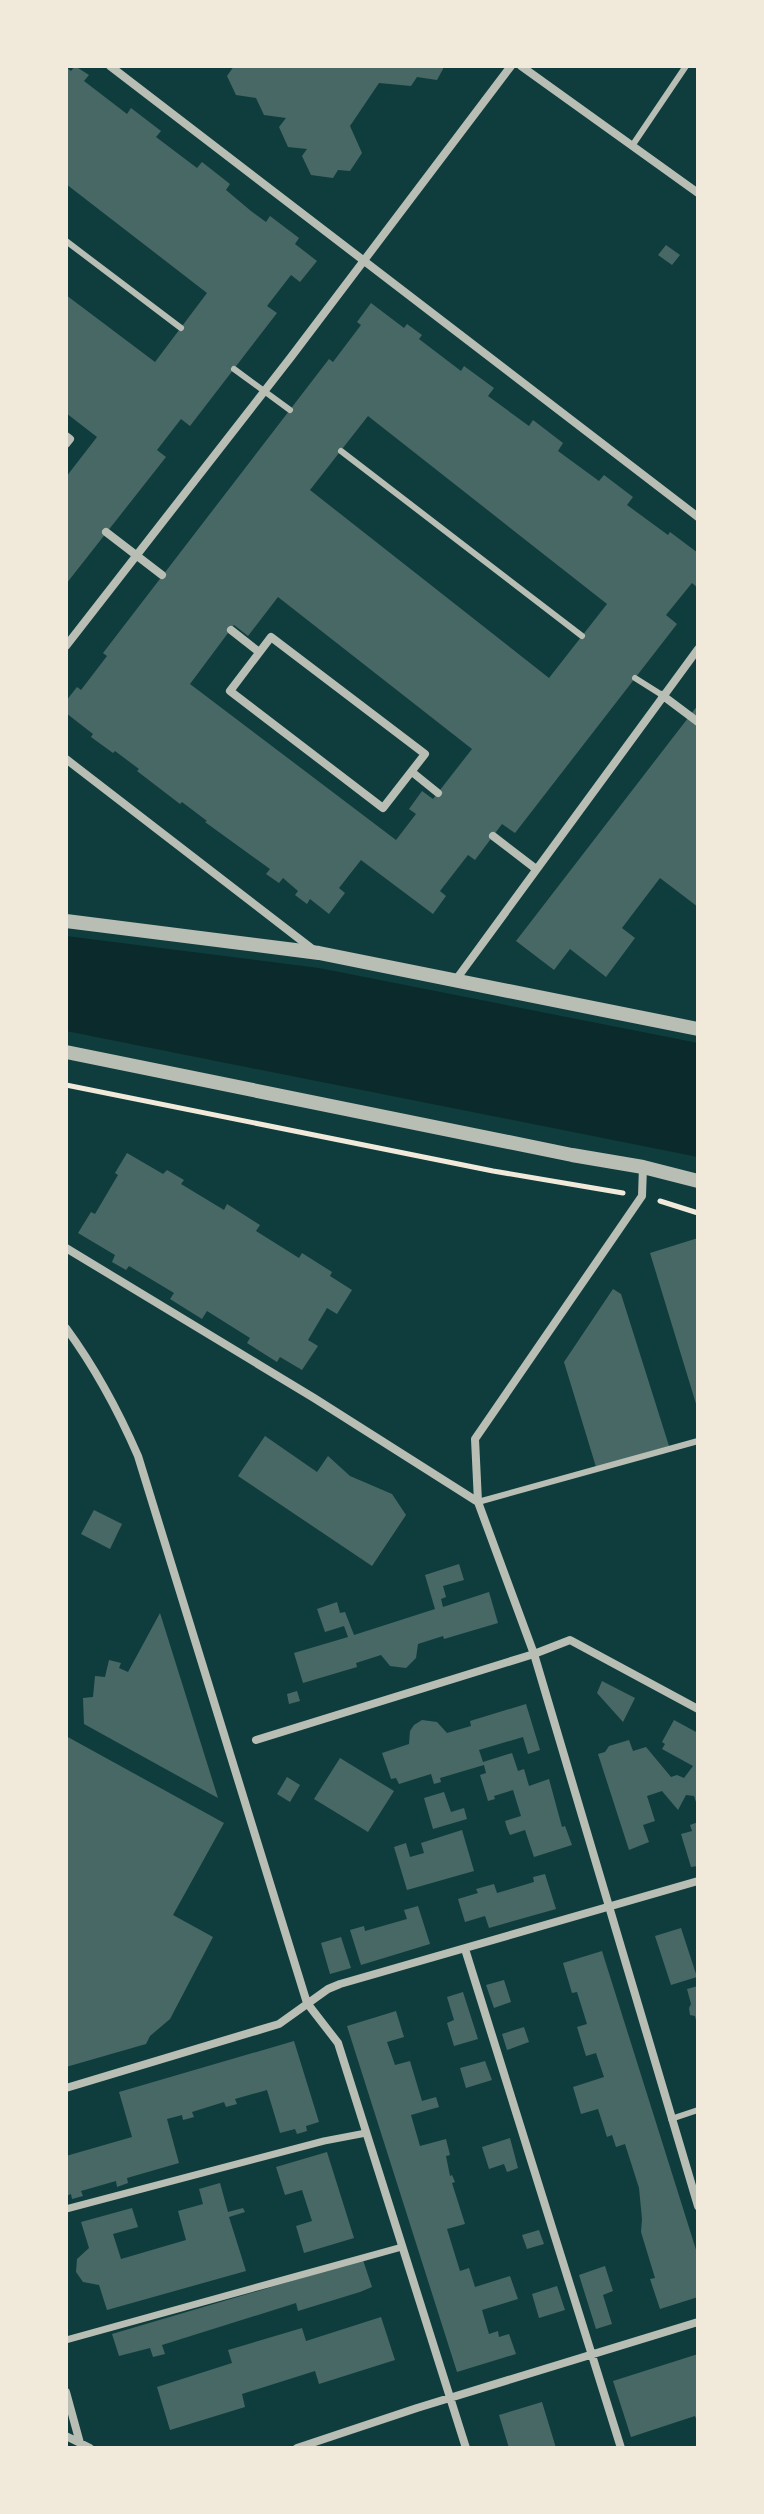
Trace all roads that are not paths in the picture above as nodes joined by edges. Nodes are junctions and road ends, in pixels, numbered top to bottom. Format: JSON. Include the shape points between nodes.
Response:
{"nodes":[{"id":1,"x":110,"y":66,"type":"edge"},
{"id":2,"x":511,"y":66,"type":"edge"},
{"id":3,"x":521,"y":66,"type":"edge"},
{"id":4,"x":686,"y":66,"type":"edge"},
{"id":5,"x":632,"y":146,"type":"junction"},
{"id":6,"x":698,"y":193,"type":"edge"},
{"id":7,"x":66,"y":241,"type":"edge"},
{"id":8,"x":363,"y":260,"type":"junction"},
{"id":9,"x":181,"y":328,"type":"dead end"},
{"id":10,"x":234,"y":369,"type":"dead end"},
{"id":11,"x":264,"y":392,"type":"junction"},
{"id":12,"x":290,"y":410,"type":"dead end"},
{"id":13,"x":66,"y":436,"type":"edge"},
{"id":14,"x":66,"y":444,"type":"edge"},
{"id":15,"x":341,"y":451,"type":"dead end"},
{"id":16,"x":698,"y":517,"type":"edge"},
{"id":17,"x":106,"y":532,"type":"dead end"},
{"id":18,"x":137,"y":556,"type":"junction"},
{"id":19,"x":162,"y":575,"type":"dead end"},
{"id":20,"x":231,"y":630,"type":"dead end"},
{"id":21,"x":582,"y":636,"type":"dead end"},
{"id":22,"x":66,"y":646,"type":"edge"},
{"id":23,"x":698,"y":649,"type":"edge"},
{"id":24,"x":259,"y":652,"type":"junction"},
{"id":25,"x":635,"y":678,"type":"dead end"},
{"id":26,"x":662,"y":695,"type":"junction"},
{"id":27,"x":698,"y":722,"type":"edge"},
{"id":28,"x":66,"y":759,"type":"edge"},
{"id":29,"x":412,"y":772,"type":"junction"},
{"id":30,"x":438,"y":793,"type":"dead end"},
{"id":31,"x":493,"y":836,"type":"dead end"},
{"id":32,"x":536,"y":869,"type":"junction"},
{"id":33,"x":66,"y":921,"type":"edge"},
{"id":34,"x":319,"y":953,"type":"junction"},
{"id":35,"x":454,"y":981,"type":"junction"},
{"id":36,"x":698,"y":1029,"type":"edge"},
{"id":37,"x":66,"y":1052,"type":"edge"},
{"id":38,"x":643,"y":1167,"type":"junction"},
{"id":39,"x":698,"y":1181,"type":"edge"},
{"id":40,"x":66,"y":1248,"type":"edge"},
{"id":41,"x":66,"y":1328,"type":"edge"},
{"id":42,"x":698,"y":1441,"type":"edge"},
{"id":43,"x":478,"y":1502,"type":"junction"},
{"id":44,"x":534,"y":1654,"type":"junction"},
{"id":45,"x":698,"y":1709,"type":"edge"},
{"id":46,"x":256,"y":1740,"type":"dead end"},
{"id":47,"x":698,"y":1881,"type":"edge"},
{"id":48,"x":609,"y":1908,"type":"junction"},
{"id":49,"x":465,"y":1949,"type":"junction"},
{"id":50,"x":307,"y":2003,"type":"junction"},
{"id":51,"x":66,"y":2088,"type":"edge"},
{"id":52,"x":698,"y":2110,"type":"edge"},
{"id":53,"x":671,"y":2119,"type":"junction"},
{"id":54,"x":366,"y":2133,"type":"junction"},
{"id":55,"x":698,"y":2206,"type":"edge"},
{"id":56,"x":66,"y":2209,"type":"edge"},
{"id":57,"x":402,"y":2247,"type":"junction"},
{"id":58,"x":698,"y":2322,"type":"edge"},
{"id":59,"x":66,"y":2340,"type":"edge"},
{"id":60,"x":593,"y":2355,"type":"junction"},
{"id":61,"x":66,"y":2392,"type":"edge"},
{"id":62,"x":451,"y":2399,"type":"junction"},
{"id":63,"x":66,"y":2436,"type":"edge"},
{"id":64,"x":80,"y":2443,"type":"junction"},
{"id":65,"x":90,"y":2448,"type":"edge"},
{"id":66,"x":297,"y":2448,"type":"edge"},
{"id":67,"x":466,"y":2448,"type":"edge"},
{"id":68,"x":621,"y":2448,"type":"edge"}],
"edges":[{"from":1,"to":8,"type":"street"},
{"from":2,"to":8,"type":"street"},
{"from":3,"to":5,"type":"street"},
{"from":4,"to":5,"type":"lane"},
{"from":5,"to":6,"type":"street"},
{"from":7,"to":9,"type":"lane"},
{"from":8,"to":11,"type":"street"},
{"from":8,"to":16,"type":"street"},
{"from":10,"to":11,"type":"lane"},
{"from":11,"to":12,"type":"lane"},
{"from":11,"to":18,"type":"street"},
{"from":13,"to":14,"type":"street"},
{"from":15,"to":21,"type":"lane"},
{"from":17,"to":18,"type":"street"},
{"from":18,"to":19,"type":"street"},
{"from":18,"to":22,"type":"street"},
{"from":20,"to":24,"type":"street"},
{"from":23,"to":26,"type":"street"},
{"from":24,"to":29,"type":"street","via":[[271,637],[425,754]]},
{"from":24,"to":29,"type":"street","via":[[230,691],[383,808]]},
{"from":25,"to":26,"type":"lane"},
{"from":26,"to":27,"type":"street"},
{"from":26,"to":32,"type":"street"},
{"from":28,"to":34,"type":"street"},
{"from":29,"to":30,"type":"street"},
{"from":31,"to":32,"type":"street"},
{"from":32,"to":35,"type":"street"},
{"from":33,"to":34,"type":"street"},
{"from":34,"to":35,"type":"street"},
{"from":35,"to":36,"type":"street"},
{"from":37,"to":38,"type":"street"},
{"from":38,"to":39,"type":"street"},
{"from":38,"to":43,"type":"street","via":[[642,1196],[475,1439]]},
{"from":40,"to":43,"type":"street"},
{"from":41,"to":50,"type":"street","via":[[117,1406],[138,1456]]},
{"from":42,"to":43,"type":"lane"},
{"from":43,"to":44,"type":"street"},
{"from":44,"to":45,"type":"street","via":[[570,1640]]},
{"from":44,"to":46,"type":"street"},
{"from":44,"to":48,"type":"street"},
{"from":47,"to":48,"type":"street"},
{"from":48,"to":49,"type":"street"},
{"from":48,"to":53,"type":"street"},
{"from":49,"to":50,"type":"street","via":[[328,1989]]},
{"from":49,"to":60,"type":"street"},
{"from":50,"to":51,"type":"street","via":[[279,2024]]},
{"from":50,"to":54,"type":"street","via":[[338,2043]]},
{"from":52,"to":53,"type":"lane"},
{"from":53,"to":55,"type":"street"},
{"from":54,"to":56,"type":"street"},
{"from":54,"to":57,"type":"street"},
{"from":57,"to":59,"type":"street"},
{"from":57,"to":62,"type":"street"},
{"from":58,"to":60,"type":"street"},
{"from":60,"to":62,"type":"street"},
{"from":60,"to":68,"type":"street"},
{"from":61,"to":64,"type":"street"},
{"from":62,"to":66,"type":"street"},
{"from":62,"to":67,"type":"street"},
{"from":63,"to":64,"type":"street"},
{"from":64,"to":65,"type":"street"}]}
